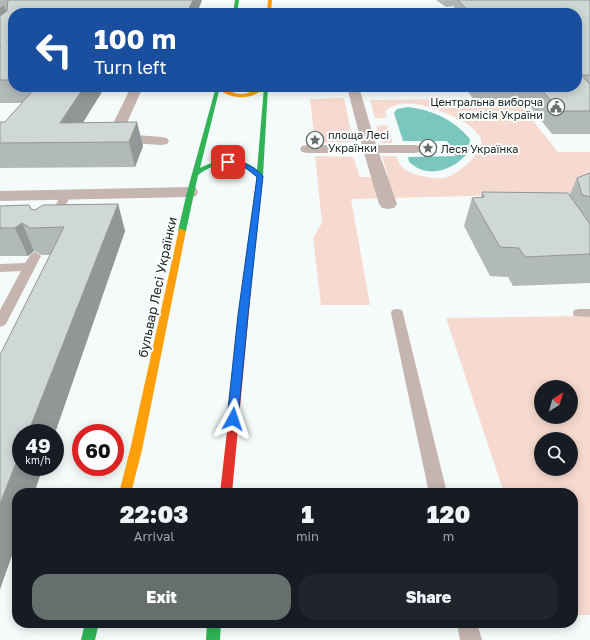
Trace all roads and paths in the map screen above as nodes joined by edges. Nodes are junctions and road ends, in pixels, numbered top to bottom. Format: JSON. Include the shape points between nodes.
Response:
{"nodes":[{"id":1,"x":134,"y":92,"type":"edge"},
{"id":2,"x":217,"y":92,"type":"edge"},
{"id":3,"x":225,"y":92,"type":"edge"},
{"id":4,"x":257,"y":92,"type":"edge"},
{"id":5,"x":265,"y":92,"type":"edge"},
{"id":6,"x":354,"y":92,"type":"edge"},
{"id":7,"x":162,"y":141,"type":"dead end"},
{"id":8,"x":416,"y":148,"type":"dead end"},
{"id":9,"x":307,"y":149,"type":"dead end"},
{"id":10,"x":370,"y":149,"type":"junction"},
{"id":11,"x":195,"y":174,"type":"junction"},
{"id":12,"x":260,"y":176,"type":"junction"},
{"id":13,"x":190,"y":192,"type":"junction"},
{"id":14,"x":66,"y":195,"type":"junction"},
{"id":15,"x":0,"y":196,"type":"edge"},
{"id":16,"x":388,"y":204,"type":"dead end"},
{"id":17,"x":50,"y":227,"type":"edge"},
{"id":18,"x":35,"y":256,"type":"edge"},
{"id":19,"x":29,"y":267,"type":"junction"},
{"id":20,"x":0,"y":268,"type":"edge"},
{"id":21,"x":397,"y":313,"type":"dead end"},
{"id":22,"x":0,"y":322,"type":"edge"},
{"id":23,"x":127,"y":488,"type":"edge"},
{"id":24,"x":226,"y":488,"type":"edge"},
{"id":25,"x":437,"y":488,"type":"edge"},
{"id":26,"x":91,"y":628,"type":"edge"},
{"id":27,"x":214,"y":628,"type":"edge"},
{"id":28,"x":468,"y":628,"type":"edge"},
{"id":29,"x":88,"y":640,"type":"edge"},
{"id":30,"x":213,"y":640,"type":"edge"},
{"id":31,"x":471,"y":640,"type":"edge"}],
"edges":[{"from":1,"to":7,"type":"street","via":[[113,138]]},
{"from":2,"to":11,"type":"main road","name":"бульвар Лесі Українки"},
{"from":3,"to":4,"type":"main road","via":[[243,95]]},
{"from":5,"to":12,"type":"main road"},
{"from":6,"to":10,"type":"street"},
{"from":8,"to":10,"type":"street"},
{"from":9,"to":10,"type":"street"},
{"from":10,"to":16,"type":"street"},
{"from":11,"to":12,"type":"main road","via":[[209,165],[228,162],[248,166]]},
{"from":11,"to":13,"type":"main road","name":"бульвар Лесі Українки"},
{"from":12,"to":24,"type":"main road","via":[[243,315]]},
{"from":13,"to":14,"type":"street"},
{"from":13,"to":23,"type":"main road","name":"бульвар Лесі Українки"},
{"from":14,"to":15,"type":"street"},
{"from":14,"to":17,"type":"lane"},
{"from":18,"to":19,"type":"lane"},
{"from":19,"to":20,"type":"lane"},
{"from":19,"to":22,"type":"lane"},
{"from":21,"to":25,"type":"lane"},
{"from":26,"to":29,"type":"main road"},
{"from":27,"to":30,"type":"main road"},
{"from":28,"to":31,"type":"lane"}]}
